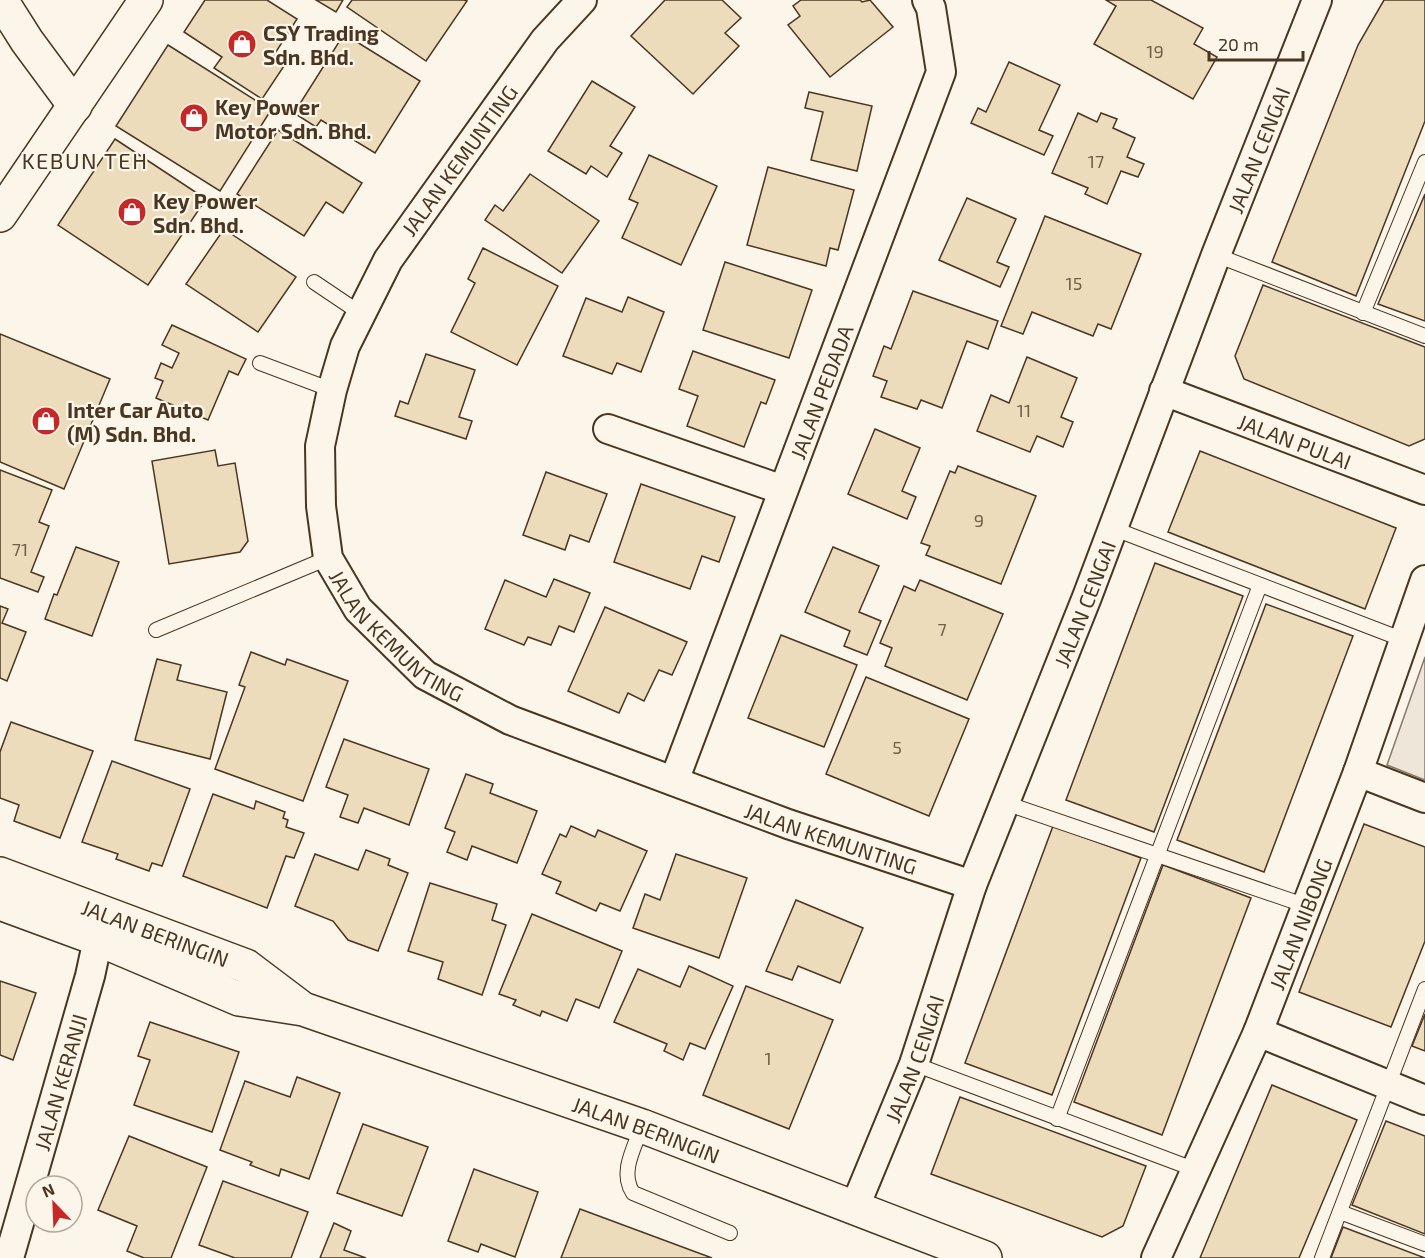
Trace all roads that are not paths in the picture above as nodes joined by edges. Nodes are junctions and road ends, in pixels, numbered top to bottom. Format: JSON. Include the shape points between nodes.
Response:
{"nodes":[{"id":1,"x":0,"y":0,"type":"edge"},
{"id":2,"x":146,"y":0,"type":"edge"},
{"id":3,"x":582,"y":0,"type":"edge"},
{"id":4,"x":927,"y":0,"type":"edge"},
{"id":5,"x":1317,"y":0,"type":"edge"},
{"id":6,"x":75,"y":106,"type":"junction"},
{"id":7,"x":1425,"y":162,"type":"edge"},
{"id":8,"x":0,"y":215,"type":"edge"},
{"id":9,"x":1216,"y":255,"type":"junction"},
{"id":10,"x":314,"y":282,"type":"dead end"},
{"id":11,"x":360,"y":313,"type":"junction"},
{"id":12,"x":1363,"y":313,"type":"junction"},
{"id":13,"x":1425,"y":336,"type":"edge"},
{"id":14,"x":260,"y":363,"type":"dead end"},
{"id":15,"x":332,"y":390,"type":"junction"},
{"id":16,"x":1164,"y":391,"type":"junction"},
{"id":17,"x":608,"y":429,"type":"dead end"},
{"id":18,"x":783,"y":490,"type":"junction"},
{"id":19,"x":1425,"y":490,"type":"edge"},
{"id":20,"x":1112,"y":528,"type":"junction"},
{"id":21,"x":328,"y":558,"type":"junction"},
{"id":22,"x":1425,"y":580,"type":"edge"},
{"id":23,"x":1260,"y":585,"type":"junction"},
{"id":24,"x":156,"y":630,"type":"dead end"},
{"id":25,"x":1404,"y":640,"type":"junction"},
{"id":26,"x":1358,"y":772,"type":"junction"},
{"id":27,"x":674,"y":781,"type":"junction"},
{"id":28,"x":1425,"y":798,"type":"edge"},
{"id":29,"x":1005,"y":803,"type":"junction"},
{"id":30,"x":1157,"y":855,"type":"junction"},
{"id":31,"x":0,"y":874,"type":"edge"},
{"id":32,"x":972,"y":885,"type":"junction"},
{"id":33,"x":0,"y":903,"type":"edge"},
{"id":34,"x":1307,"y":906,"type":"junction"},
{"id":35,"x":98,"y":939,"type":"junction"},
{"id":36,"x":1425,"y":989,"type":"edge"},
{"id":37,"x":303,"y":1009,"type":"junction"},
{"id":38,"x":1258,"y":1032,"type":"junction"},
{"id":39,"x":914,"y":1064,"type":"junction"},
{"id":40,"x":1388,"y":1085,"type":"junction"},
{"id":41,"x":1425,"y":1100,"type":"edge"},
{"id":42,"x":1057,"y":1119,"type":"junction"},
{"id":43,"x":642,"y":1126,"type":"junction"},
{"id":44,"x":1196,"y":1170,"type":"junction"},
{"id":45,"x":854,"y":1209,"type":"junction"},
{"id":46,"x":1340,"y":1212,"type":"junction"},
{"id":47,"x":730,"y":1233,"type":"dead end"},
{"id":48,"x":1425,"y":1244,"type":"edge"},
{"id":49,"x":9,"y":1258,"type":"edge"},
{"id":50,"x":985,"y":1258,"type":"edge"},
{"id":51,"x":1156,"y":1258,"type":"edge"},
{"id":52,"x":1322,"y":1258,"type":"edge"}],
"edges":[{"from":1,"to":6,"type":"street"},
{"from":2,"to":6,"type":"street"},
{"from":3,"to":11,"type":"street","name":"JALAN KEMUNTING","via":[[545,40],[388,260]]},
{"from":4,"to":18,"type":"street","name":"JALAN PEDADA","via":[[941,72]]},
{"from":5,"to":9,"type":"street","name":"JALAN CENGAI"},
{"from":6,"to":8,"type":"street"},
{"from":7,"to":12,"type":"lane"},
{"from":9,"to":12,"type":"lane"},
{"from":9,"to":16,"type":"street","name":"JALAN CENGAI"},
{"from":10,"to":11,"type":"lane"},
{"from":11,"to":15,"type":"street","name":"JALAN KEMUNTING"},
{"from":12,"to":13,"type":"lane"},
{"from":14,"to":15,"type":"lane"},
{"from":15,"to":21,"type":"street","name":"JALAN KEMUNTING","via":[[320,446],[321,506]]},
{"from":16,"to":19,"type":"street","name":"JALAN PULAI"},
{"from":16,"to":20,"type":"street","name":"JALAN CENGAI"},
{"from":17,"to":18,"type":"street"},
{"from":18,"to":27,"type":"street","name":"JALAN PEDADA"},
{"from":20,"to":23,"type":"lane"},
{"from":20,"to":29,"type":"street","name":"JALAN CENGAI"},
{"from":21,"to":24,"type":"lane"},
{"from":21,"to":27,"type":"street","name":"JALAN KEMUNTING","via":[[358,609],[425,675],[510,720]]},
{"from":22,"to":25,"type":"street","name":"JALAN NIBONG"},
{"from":23,"to":25,"type":"lane"},
{"from":23,"to":30,"type":"lane"},
{"from":25,"to":26,"type":"street","name":"JALAN NIBONG"},
{"from":26,"to":28,"type":"street"},
{"from":26,"to":34,"type":"street","name":"JALAN NIBONG"},
{"from":27,"to":32,"type":"street","name":"JALAN KEMUNTING","via":[[788,824]]},
{"from":29,"to":30,"type":"lane"},
{"from":29,"to":32,"type":"street","name":"JALAN CENGAI"},
{"from":30,"to":34,"type":"lane"},
{"from":30,"to":42,"type":"lane"},
{"from":31,"to":37,"type":"street","name":"JALAN BERINGIN","via":[[246,966]]},
{"from":32,"to":39,"type":"street","name":"JALAN CENGAI"},
{"from":33,"to":35,"type":"street","name":"JALAN BERINGIN"},
{"from":34,"to":38,"type":"street","name":"JALAN NIBONG"},
{"from":35,"to":37,"type":"street","name":"JALAN BERINGIN","via":[[239,999]]},
{"from":35,"to":49,"type":"street","name":"JALAN KERANJI"},
{"from":36,"to":40,"type":"lane"},
{"from":37,"to":43,"type":"street","name":"JALAN BERINGIN"},
{"from":38,"to":40,"type":"street"},
{"from":38,"to":44,"type":"street","name":"JALAN NIBONG"},
{"from":39,"to":42,"type":"lane"},
{"from":39,"to":45,"type":"street","name":"JALAN CENGAI"},
{"from":40,"to":41,"type":"street"},
{"from":40,"to":46,"type":"lane"},
{"from":42,"to":44,"type":"lane"},
{"from":43,"to":45,"type":"street","name":"JALAN BERINGIN"},
{"from":43,"to":47,"type":"lane","via":[[627,1169],[626,1178],[633,1193]]},
{"from":44,"to":51,"type":"street","name":"JALAN NIBONG"},
{"from":45,"to":50,"type":"street","name":"JALAN BERINGIN"},
{"from":46,"to":48,"type":"lane"},
{"from":46,"to":52,"type":"lane"}]}
